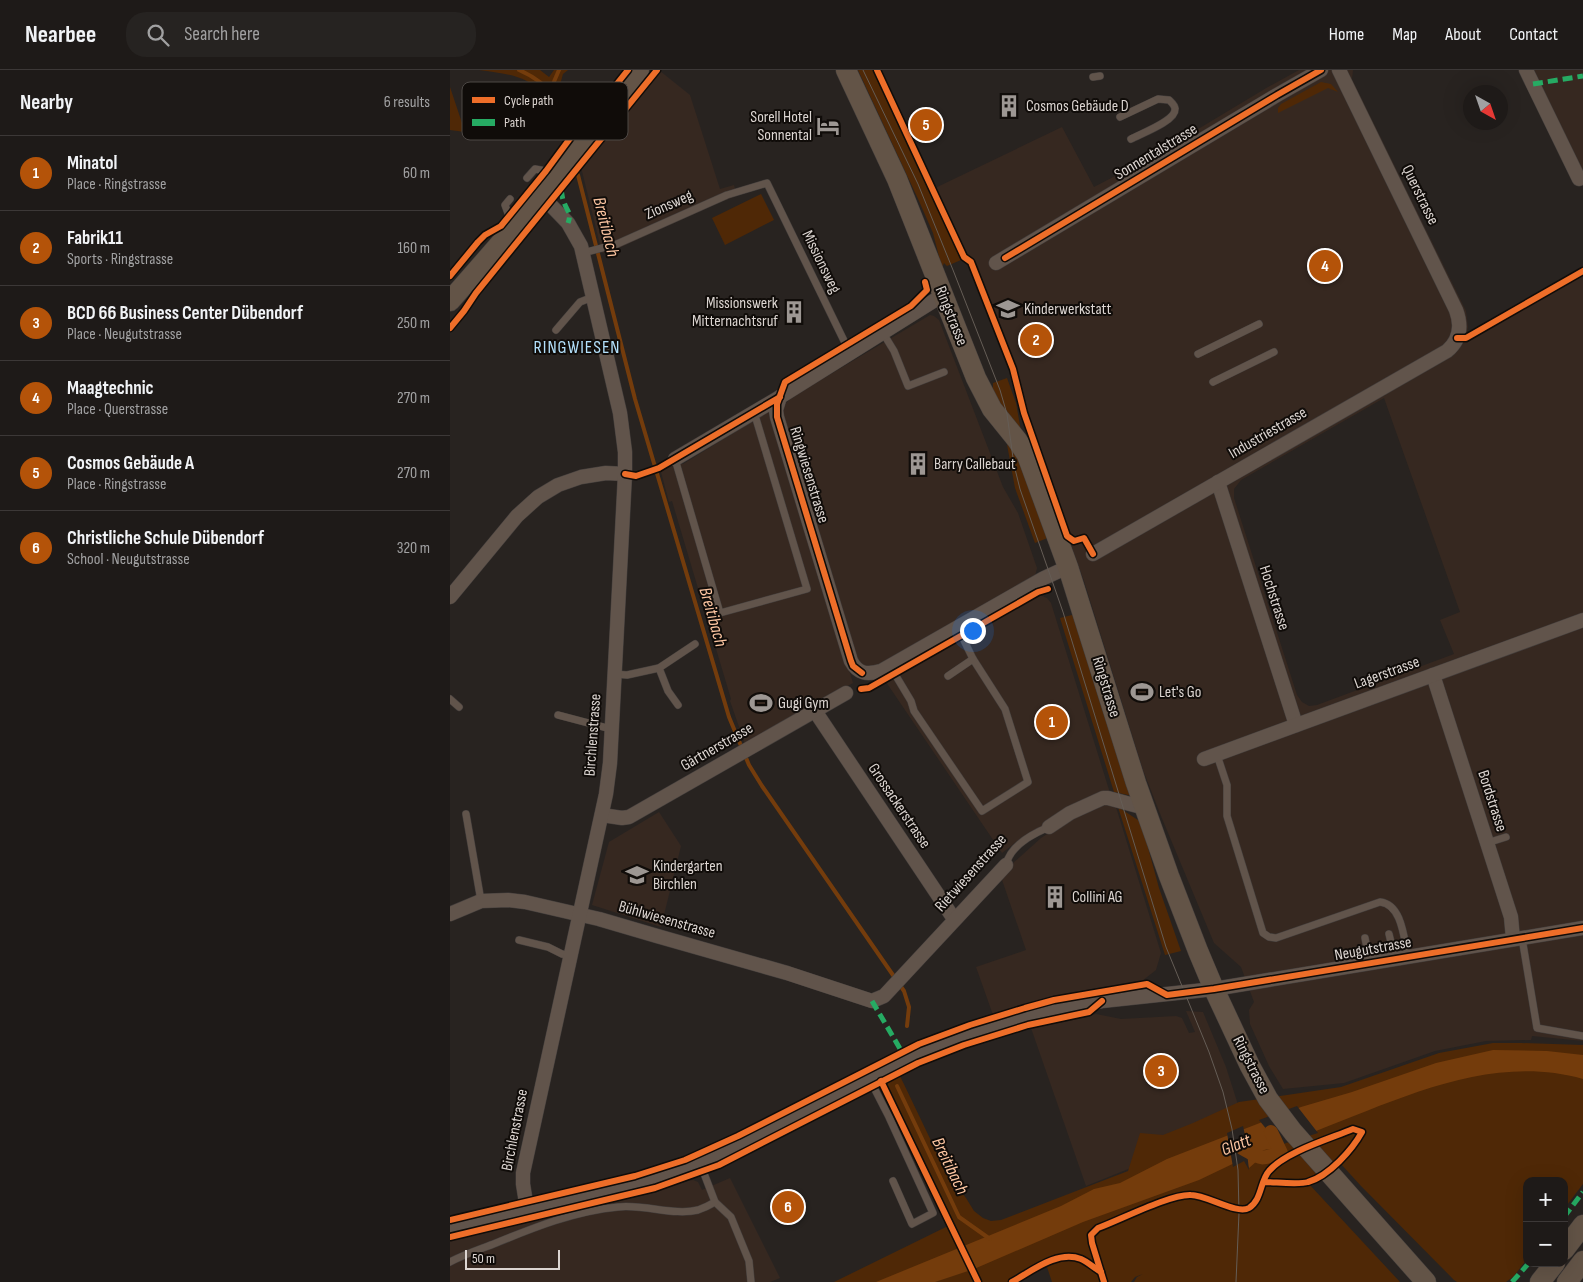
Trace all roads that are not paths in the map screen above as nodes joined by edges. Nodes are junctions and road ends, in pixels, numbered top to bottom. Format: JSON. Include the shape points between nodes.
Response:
{"nodes":[{"id":1,"x":640,"y":70,"type":"edge"},
{"id":2,"x":846,"y":70,"type":"edge"},
{"id":3,"x":1321,"y":70,"type":"edge"},
{"id":4,"x":1339,"y":70,"type":"edge"},
{"id":5,"x":1526,"y":70,"type":"edge"},
{"id":6,"x":628,"y":85,"type":"edge"},
{"id":7,"x":1120,"y":117,"type":"dead end"},
{"id":8,"x":1131,"y":139,"type":"dead end"},
{"id":9,"x":585,"y":140,"type":"edge"},
{"id":10,"x":1580,"y":177,"type":"edge"},
{"id":11,"x":527,"y":178,"type":"dead end"},
{"id":12,"x":555,"y":178,"type":"junction"},
{"id":13,"x":767,"y":183,"type":"joint"},
{"id":14,"x":541,"y":195,"type":"junction"},
{"id":15,"x":510,"y":199,"type":"dead end"},
{"id":16,"x":518,"y":224,"type":"junction"},
{"id":17,"x":587,"y":252,"type":"junction"},
{"id":18,"x":996,"y":263,"type":"dead end"},
{"id":19,"x":943,"y":295,"type":"junction"},
{"id":20,"x":593,"y":297,"type":"junction"},
{"id":21,"x":450,"y":301,"type":"edge"},
{"id":22,"x":1260,"y":324,"type":"dead end"},
{"id":23,"x":556,"y":330,"type":"dead end"},
{"id":24,"x":883,"y":333,"type":"junction"},
{"id":25,"x":1457,"y":338,"type":"joint"},
{"id":26,"x":1274,"y":352,"type":"dead end"},
{"id":27,"x":850,"y":353,"type":"junction"},
{"id":28,"x":1198,"y":354,"type":"dead end"},
{"id":29,"x":944,"y":372,"type":"dead end"},
{"id":30,"x":1213,"y":382,"type":"dead end"},
{"id":31,"x":780,"y":397,"type":"junction"},
{"id":32,"x":754,"y":412,"type":"junction"},
{"id":33,"x":675,"y":459,"type":"joint"},
{"id":34,"x":625,"y":474,"type":"junction"},
{"id":35,"x":1218,"y":482,"type":"junction"},
{"id":36,"x":1093,"y":554,"type":"dead end"},
{"id":37,"x":1068,"y":567,"type":"junction"},
{"id":38,"x":450,"y":597,"type":"edge"},
{"id":39,"x":1583,"y":620,"type":"edge"},
{"id":40,"x":958,"y":628,"type":"junction"},
{"id":41,"x":695,"y":644,"type":"dead end"},
{"id":42,"x":974,"y":659,"type":"junction"},
{"id":43,"x":890,"y":666,"type":"junction"},
{"id":44,"x":659,"y":668,"type":"junction"},
{"id":45,"x":614,"y":674,"type":"junction"},
{"id":46,"x":1433,"y":675,"type":"junction"},
{"id":47,"x":948,"y":676,"type":"dead end"},
{"id":48,"x":846,"y":693,"type":"dead end"},
{"id":49,"x":450,"y":699,"type":"edge"},
{"id":50,"x":678,"y":705,"type":"dead end"},
{"id":51,"x":460,"y":707,"type":"dead end"},
{"id":52,"x":815,"y":711,"type":"junction"},
{"id":53,"x":558,"y":715,"type":"dead end"},
{"id":54,"x":1296,"y":725,"type":"junction"},
{"id":55,"x":611,"y":729,"type":"junction"},
{"id":56,"x":1210,"y":757,"type":"joint"},
{"id":57,"x":1145,"y":808,"type":"junction"},
{"id":58,"x":466,"y":814,"type":"dead end"},
{"id":59,"x":602,"y":816,"type":"junction"},
{"id":60,"x":1049,"y":828,"type":"joint"},
{"id":61,"x":1506,"y":837,"type":"dead end"},
{"id":62,"x":1487,"y":843,"type":"junction"},
{"id":63,"x":1006,"y":865,"type":"joint"},
{"id":64,"x":481,"y":901,"type":"junction"},
{"id":65,"x":450,"y":914,"type":"edge"},
{"id":66,"x":580,"y":915,"type":"junction"},
{"id":67,"x":954,"y":920,"type":"junction"},
{"id":68,"x":1583,"y":928,"type":"edge"},
{"id":69,"x":1389,"y":934,"type":"dead end"},
{"id":70,"x":1365,"y":938,"type":"dead end"},
{"id":71,"x":1518,"y":939,"type":"junction"},
{"id":72,"x":519,"y":940,"type":"dead end"},
{"id":73,"x":571,"y":956,"type":"junction"},
{"id":74,"x":1402,"y":958,"type":"junction"},
{"id":75,"x":1370,"y":963,"type":"junction"},
{"id":76,"x":1214,"y":989,"type":"junction"},
{"id":77,"x":872,"y":1001,"type":"joint"},
{"id":78,"x":1583,"y":1036,"type":"edge"},
{"id":79,"x":869,"y":1078,"type":"junction"},
{"id":80,"x":700,"y":1163,"type":"junction"},
{"id":81,"x":893,"y":1181,"type":"dead end"},
{"id":82,"x":716,"y":1202,"type":"junction"},
{"id":83,"x":527,"y":1209,"type":"junction"},
{"id":84,"x":1583,"y":1226,"type":"edge"},
{"id":85,"x":450,"y":1227,"type":"edge"},
{"id":86,"x":1568,"y":1245,"type":"edge"},
{"id":87,"x":1583,"y":1260,"type":"edge"},
{"id":88,"x":450,"y":1262,"type":"edge"},
{"id":89,"x":1426,"y":1279,"type":"edge"},
{"id":90,"x":751,"y":1282,"type":"edge"},
{"id":91,"x":1567,"y":1282,"type":"edge"}],
"edges":[{"from":1,"to":6,"type":"main road"},
{"from":2,"to":19,"type":"main road","name":"Ringstrasse","via":[[897,179]]},
{"from":3,"to":18,"type":"street","name":"Sonnentalstrasse"},
{"from":4,"to":25,"type":"street","name":"Querstrasse","via":[[1456,310],[1460,327]]},
{"from":5,"to":10,"type":"street"},
{"from":7,"to":8,"type":"lane","via":[[1158,99],[1168,100],[1176,110],[1168,121]]},
{"from":9,"to":12,"type":"main road"},
{"from":11,"to":12,"type":"lane","via":[[535,169],[546,171]]},
{"from":12,"to":14,"type":"main road"},
{"from":13,"to":17,"type":"lane","name":"Zionsweg","via":[[727,195],[606,247]]},
{"from":13,"to":27,"type":"lane","name":"Missionsweg"},
{"from":14,"to":16,"type":"main road"},
{"from":14,"to":17,"type":"street","name":"Birchlenstrasse","via":[[571,228]]},
{"from":15,"to":16,"type":"lane","via":[[505,205],[509,216]]},
{"from":16,"to":21,"type":"main road"},
{"from":17,"to":20,"type":"street","name":"Birchlenstrasse"},
{"from":19,"to":24,"type":"street"},
{"from":19,"to":37,"type":"main road","name":"Ringstrasse","via":[[982,393],[1027,455]]},
{"from":20,"to":23,"type":"lane","via":[[580,302]]},
{"from":20,"to":34,"type":"street","name":"Birchlenstrasse","via":[[620,413]]},
{"from":22,"to":28,"type":"lane"},
{"from":24,"to":27,"type":"street"},
{"from":24,"to":29,"type":"lane","via":[[908,386]]},
{"from":25,"to":35,"type":"street","name":"Industriestrasse","via":[[1447,351]]},
{"from":26,"to":30,"type":"lane"},
{"from":27,"to":31,"type":"street"},
{"from":31,"to":32,"type":"street"},
{"from":31,"to":43,"type":"street","name":"Ringwiesenstrasse","via":[[776,410],[785,445],[850,661],[862,673],[874,673]]},
{"from":32,"to":33,"type":"street"},
{"from":32,"to":33,"type":"lane","via":[[807,589],[720,613]]},
{"from":34,"to":38,"type":"street","via":[[581,477],[538,497],[517,516]]},
{"from":34,"to":45,"type":"street","name":"Birchlenstrasse"},
{"from":35,"to":36,"type":"street","name":"Industriestrasse"},
{"from":35,"to":54,"type":"street","name":"Hochstrasse"},
{"from":37,"to":40,"type":"street"},
{"from":37,"to":57,"type":"main road","name":"Ringstrasse"},
{"from":39,"to":46,"type":"street","name":"Lagerstrasse"},
{"from":40,"to":42,"type":"lane"},
{"from":40,"to":43,"type":"street"},
{"from":41,"to":44,"type":"lane"},
{"from":42,"to":43,"type":"lane","via":[[1005,710],[1028,782],[982,811],[914,711]]},
{"from":42,"to":47,"type":"lane"},
{"from":44,"to":45,"type":"lane","via":[[627,675]]},
{"from":44,"to":50,"type":"lane","via":[[668,692]]},
{"from":45,"to":55,"type":"street","name":"Birchlenstrasse"},
{"from":46,"to":54,"type":"street","name":"Lagerstrasse"},
{"from":46,"to":62,"type":"street","name":"Bordstrasse"},
{"from":48,"to":52,"type":"street","name":"Gärtnerstrasse"},
{"from":49,"to":51,"type":"lane"},
{"from":52,"to":59,"type":"street","name":"Gärtnerstrasse","via":[[629,816]]},
{"from":52,"to":67,"type":"street","name":"Grossackerstrasse"},
{"from":53,"to":55,"type":"lane"},
{"from":54,"to":56,"type":"street","name":"Lagerstrasse"},
{"from":55,"to":59,"type":"street","name":"Birchlenstrasse","via":[[610,764]]},
{"from":56,"to":74,"type":"lane","via":[[1226,784],[1227,816],[1264,933],[1276,938],[1380,902],[1386,903],[1398,918]]},
{"from":57,"to":60,"type":"street","name":"Rietwiesenstrasse","via":[[1108,798],[1070,813]]},
{"from":57,"to":76,"type":"main road","name":"Ringstrasse"},
{"from":58,"to":64,"type":"lane"},
{"from":59,"to":66,"type":"street","name":"Birchlenstrasse"},
{"from":60,"to":63,"type":"lane","name":"Rietwiesenstrasse","via":[[1026,839],[1010,854]]},
{"from":61,"to":62,"type":"lane"},
{"from":62,"to":71,"type":"street","name":"Bordstrasse"},
{"from":63,"to":67,"type":"street","name":"Rietwiesenstrasse"},
{"from":64,"to":65,"type":"street","name":"Bühlwiesenstrasse"},
{"from":64,"to":66,"type":"street","name":"Bühlwiesenstrasse","via":[[525,902]]},
{"from":66,"to":73,"type":"street","name":"Birchlenstrasse"},
{"from":66,"to":77,"type":"street","name":"Bühlwiesenstrasse","via":[[787,973]]},
{"from":67,"to":77,"type":"street","name":"Rietwiesenstrasse","via":[[884,996]]},
{"from":68,"to":71,"type":"street","name":"Neugutstrasse"},
{"from":69,"to":74,"type":"lane"},
{"from":70,"to":75,"type":"lane"},
{"from":71,"to":74,"type":"street","name":"Neugutstrasse"},
{"from":71,"to":78,"type":"lane","via":[[1537,1028]]},
{"from":72,"to":73,"type":"lane"},
{"from":73,"to":83,"type":"street","name":"Birchlenstrasse","via":[[523,1173]]},
{"from":74,"to":75,"type":"street","name":"Neugutstrasse"},
{"from":75,"to":76,"type":"street","name":"Neugutstrasse"},
{"from":76,"to":79,"type":"street","name":"Neugutstrasse","via":[[1102,1001],[1031,1014],[961,1036]]},
{"from":76,"to":89,"type":"main road","name":"Ringstrasse","via":[[1268,1099],[1293,1132]]},
{"from":79,"to":80,"type":"street","name":"Neugutstrasse"},
{"from":79,"to":81,"type":"lane","via":[[933,1213],[912,1224]]},
{"from":80,"to":82,"type":"lane"},
{"from":80,"to":83,"type":"street","name":"Neugutstrasse","via":[[646,1181]]},
{"from":82,"to":88,"type":"lane","via":[[688,1212],[636,1206],[571,1216]]},
{"from":82,"to":90,"type":"lane","via":[[731,1218],[749,1261]]},
{"from":83,"to":85,"type":"street"},
{"from":84,"to":86,"type":"main road"},
{"from":87,"to":91,"type":"main road"}]}
